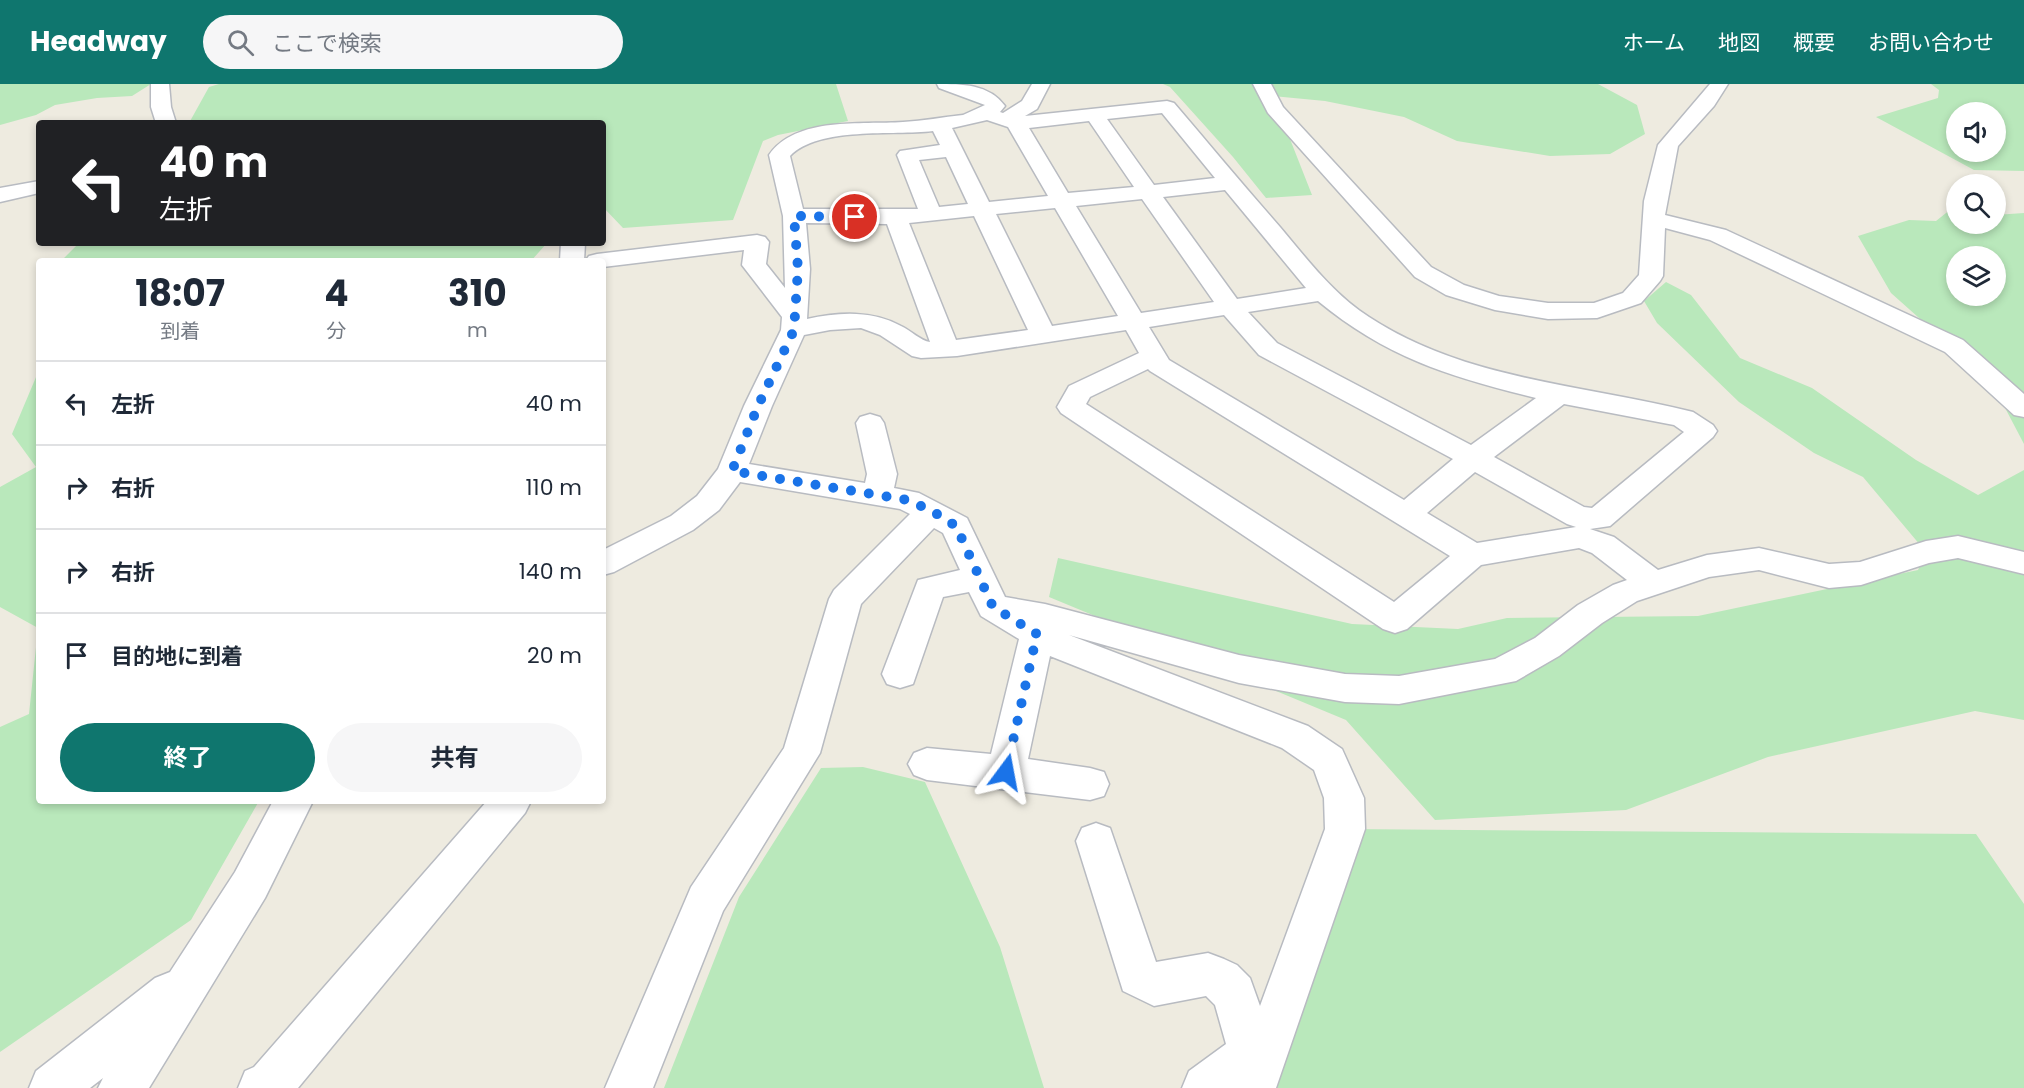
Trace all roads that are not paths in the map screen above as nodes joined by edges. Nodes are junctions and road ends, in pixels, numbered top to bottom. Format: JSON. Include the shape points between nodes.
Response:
{"nodes":[{"id":1,"x":160,"y":84,"type":"edge"},
{"id":2,"x":946,"y":84,"type":"edge"},
{"id":3,"x":1041,"y":84,"type":"edge"},
{"id":4,"x":1262,"y":84,"type":"edge"},
{"id":5,"x":1719,"y":84,"type":"edge"},
{"id":6,"x":1094,"y":115,"type":"junction"},
{"id":7,"x":1002,"y":119,"type":"junction"},
{"id":8,"x":165,"y":120,"type":"edge"},
{"id":9,"x":940,"y":124,"type":"junction"},
{"id":10,"x":953,"y":150,"type":"junction"},
{"id":11,"x":1231,"y":183,"type":"junction"},
{"id":12,"x":36,"y":188,"type":"edge"},
{"id":13,"x":1149,"y":191,"type":"junction"},
{"id":14,"x":0,"y":195,"type":"edge"},
{"id":15,"x":1062,"y":201,"type":"junction"},
{"id":16,"x":982,"y":209,"type":"junction"},
{"id":17,"x":932,"y":214,"type":"junction"},
{"id":18,"x":794,"y":216,"type":"junction"},
{"id":19,"x":896,"y":218,"type":"junction"},
{"id":20,"x":1655,"y":219,"type":"junction"},
{"id":21,"x":606,"y":260,"type":"edge"},
{"id":22,"x":1323,"y":293,"type":"junction"},
{"id":23,"x":1230,"y":307,"type":"junction"},
{"id":24,"x":1134,"y":322,"type":"junction"},
{"id":25,"x":794,"y":323,"type":"junction"},
{"id":26,"x":1044,"y":335,"type":"junction"},
{"id":27,"x":946,"y":349,"type":"junction"},
{"id":28,"x":1154,"y":356,"type":"junction"},
{"id":29,"x":1560,"y":394,"type":"junction"},
{"id":30,"x":2024,"y":409,"type":"edge"},
{"id":31,"x":870,"y":423,"type":"dead end"},
{"id":32,"x":1473,"y":458,"type":"junction"},
{"id":33,"x":732,"y":471,"type":"junction"},
{"id":34,"x":877,"y":495,"type":"junction"},
{"id":35,"x":932,"y":511,"type":"junction"},
{"id":36,"x":1406,"y":514,"type":"junction"},
{"id":37,"x":1472,"y":555,"type":"junction"},
{"id":38,"x":606,"y":562,"type":"edge"},
{"id":39,"x":2024,"y":563,"type":"edge"},
{"id":40,"x":1654,"y":584,"type":"junction"},
{"id":41,"x":987,"y":593,"type":"junction"},
{"id":42,"x":1037,"y":634,"type":"junction"},
{"id":43,"x":900,"y":674,"type":"dead end"},
{"id":44,"x":927,"y":764,"type":"dead end"},
{"id":45,"x":1006,"y":772,"type":"junction"},
{"id":46,"x":1090,"y":784,"type":"dead end"},
{"id":47,"x":291,"y":804,"type":"edge"},
{"id":48,"x":509,"y":804,"type":"edge"},
{"id":49,"x":1096,"y":841,"type":"dead end"},
{"id":50,"x":189,"y":979,"type":"junction"},
{"id":51,"x":1258,"y":1059,"type":"edge"},
{"id":52,"x":53,"y":1088,"type":"edge"},
{"id":53,"x":122,"y":1088,"type":"edge"},
{"id":54,"x":262,"y":1088,"type":"edge"},
{"id":55,"x":629,"y":1088,"type":"edge"},
{"id":56,"x":1206,"y":1088,"type":"edge"}],
"edges":[{"from":1,"to":8,"type":"street"},
{"from":2,"to":7,"type":"street","via":[[989,98]]},
{"from":3,"to":7,"type":"street","via":[[1030,105]]},
{"from":4,"to":20,"type":"street","via":[[1275,109],[1423,272],[1455,290],[1495,303],[1548,311],[1598,310],[1632,298],[1651,276]]},
{"from":5,"to":20,"type":"street","via":[[1668,145],[1655,201]]},
{"from":6,"to":7,"type":"street"},
{"from":6,"to":11,"type":"street","via":[[1167,107]]},
{"from":6,"to":13,"type":"street"},
{"from":7,"to":9,"type":"street"},
{"from":7,"to":15,"type":"street"},
{"from":9,"to":10,"type":"street"},
{"from":9,"to":18,"type":"street","via":[[821,134],[784,148],[779,155]]},
{"from":10,"to":16,"type":"street"},
{"from":10,"to":17,"type":"street","via":[[907,155]]},
{"from":11,"to":13,"type":"street"},
{"from":11,"to":22,"type":"street"},
{"from":12,"to":14,"type":"street"},
{"from":13,"to":15,"type":"street"},
{"from":13,"to":23,"type":"street"},
{"from":15,"to":16,"type":"street"},
{"from":15,"to":24,"type":"street"},
{"from":16,"to":17,"type":"street"},
{"from":16,"to":26,"type":"street"},
{"from":17,"to":19,"type":"street"},
{"from":18,"to":19,"type":"street"},
{"from":18,"to":25,"type":"street","via":[[798,269]]},
{"from":19,"to":27,"type":"street"},
{"from":20,"to":30,"type":"street","via":[[1718,235],[1954,346]]},
{"from":21,"to":25,"type":"street","via":[[757,242],[754,265]]},
{"from":22,"to":23,"type":"street"},
{"from":22,"to":29,"type":"street","via":[[1345,314],[1430,359],[1470,374]]},
{"from":23,"to":24,"type":"street"},
{"from":23,"to":32,"type":"street","via":[[1268,349]]},
{"from":24,"to":26,"type":"street"},
{"from":24,"to":28,"type":"street"},
{"from":25,"to":27,"type":"street","via":[[864,320],[897,332],[921,350]]},
{"from":25,"to":33,"type":"street"},
{"from":26,"to":27,"type":"street"},
{"from":28,"to":36,"type":"street","via":[[1159,365]]},
{"from":28,"to":37,"type":"street","via":[[1079,392],[1071,407],[1395,620]]},
{"from":29,"to":32,"type":"street"},
{"from":29,"to":32,"type":"street","via":[[1683,418],[1703,431],[1599,519],[1578,517]]},
{"from":31,"to":34,"type":"street","via":[[882,474]]},
{"from":32,"to":36,"type":"street"},
{"from":33,"to":34,"type":"street"},
{"from":33,"to":38,"type":"street","via":[[708,503],[682,523]]},
{"from":34,"to":35,"type":"street","via":[[908,500]]},
{"from":35,"to":41,"type":"street","via":[[956,526]]},
{"from":35,"to":55,"type":"street","via":[[846,599],[801,753],[706,901]]},
{"from":36,"to":37,"type":"street"},
{"from":37,"to":40,"type":"street","via":[[1581,537],[1603,545]]},
{"from":39,"to":40,"type":"street","via":[[1958,547],[1926,552],[1861,573],[1829,576],[1759,559],[1707,566]]},
{"from":40,"to":41,"type":"street","via":[[1616,598],[1547,647],[1503,671],[1399,690],[1345,688],[1239,669],[1045,616]]},
{"from":41,"to":42,"type":"street"},
{"from":41,"to":43,"type":"street","via":[[930,588]]},
{"from":42,"to":45,"type":"street"},
{"from":42,"to":51,"type":"street","via":[[1295,737],[1329,760],[1344,798],[1345,829]]},
{"from":44,"to":45,"type":"street"},
{"from":45,"to":46,"type":"street"},
{"from":47,"to":50,"type":"street","via":[[250,885]]},
{"from":48,"to":54,"type":"street","via":[[271,1084]]},
{"from":49,"to":51,"type":"street","via":[[1139,976],[1154,984],[1208,974],[1221,980],[1234,993]]},
{"from":50,"to":52,"type":"street"},
{"from":50,"to":53,"type":"street"},
{"from":51,"to":56,"type":"street"}]}
